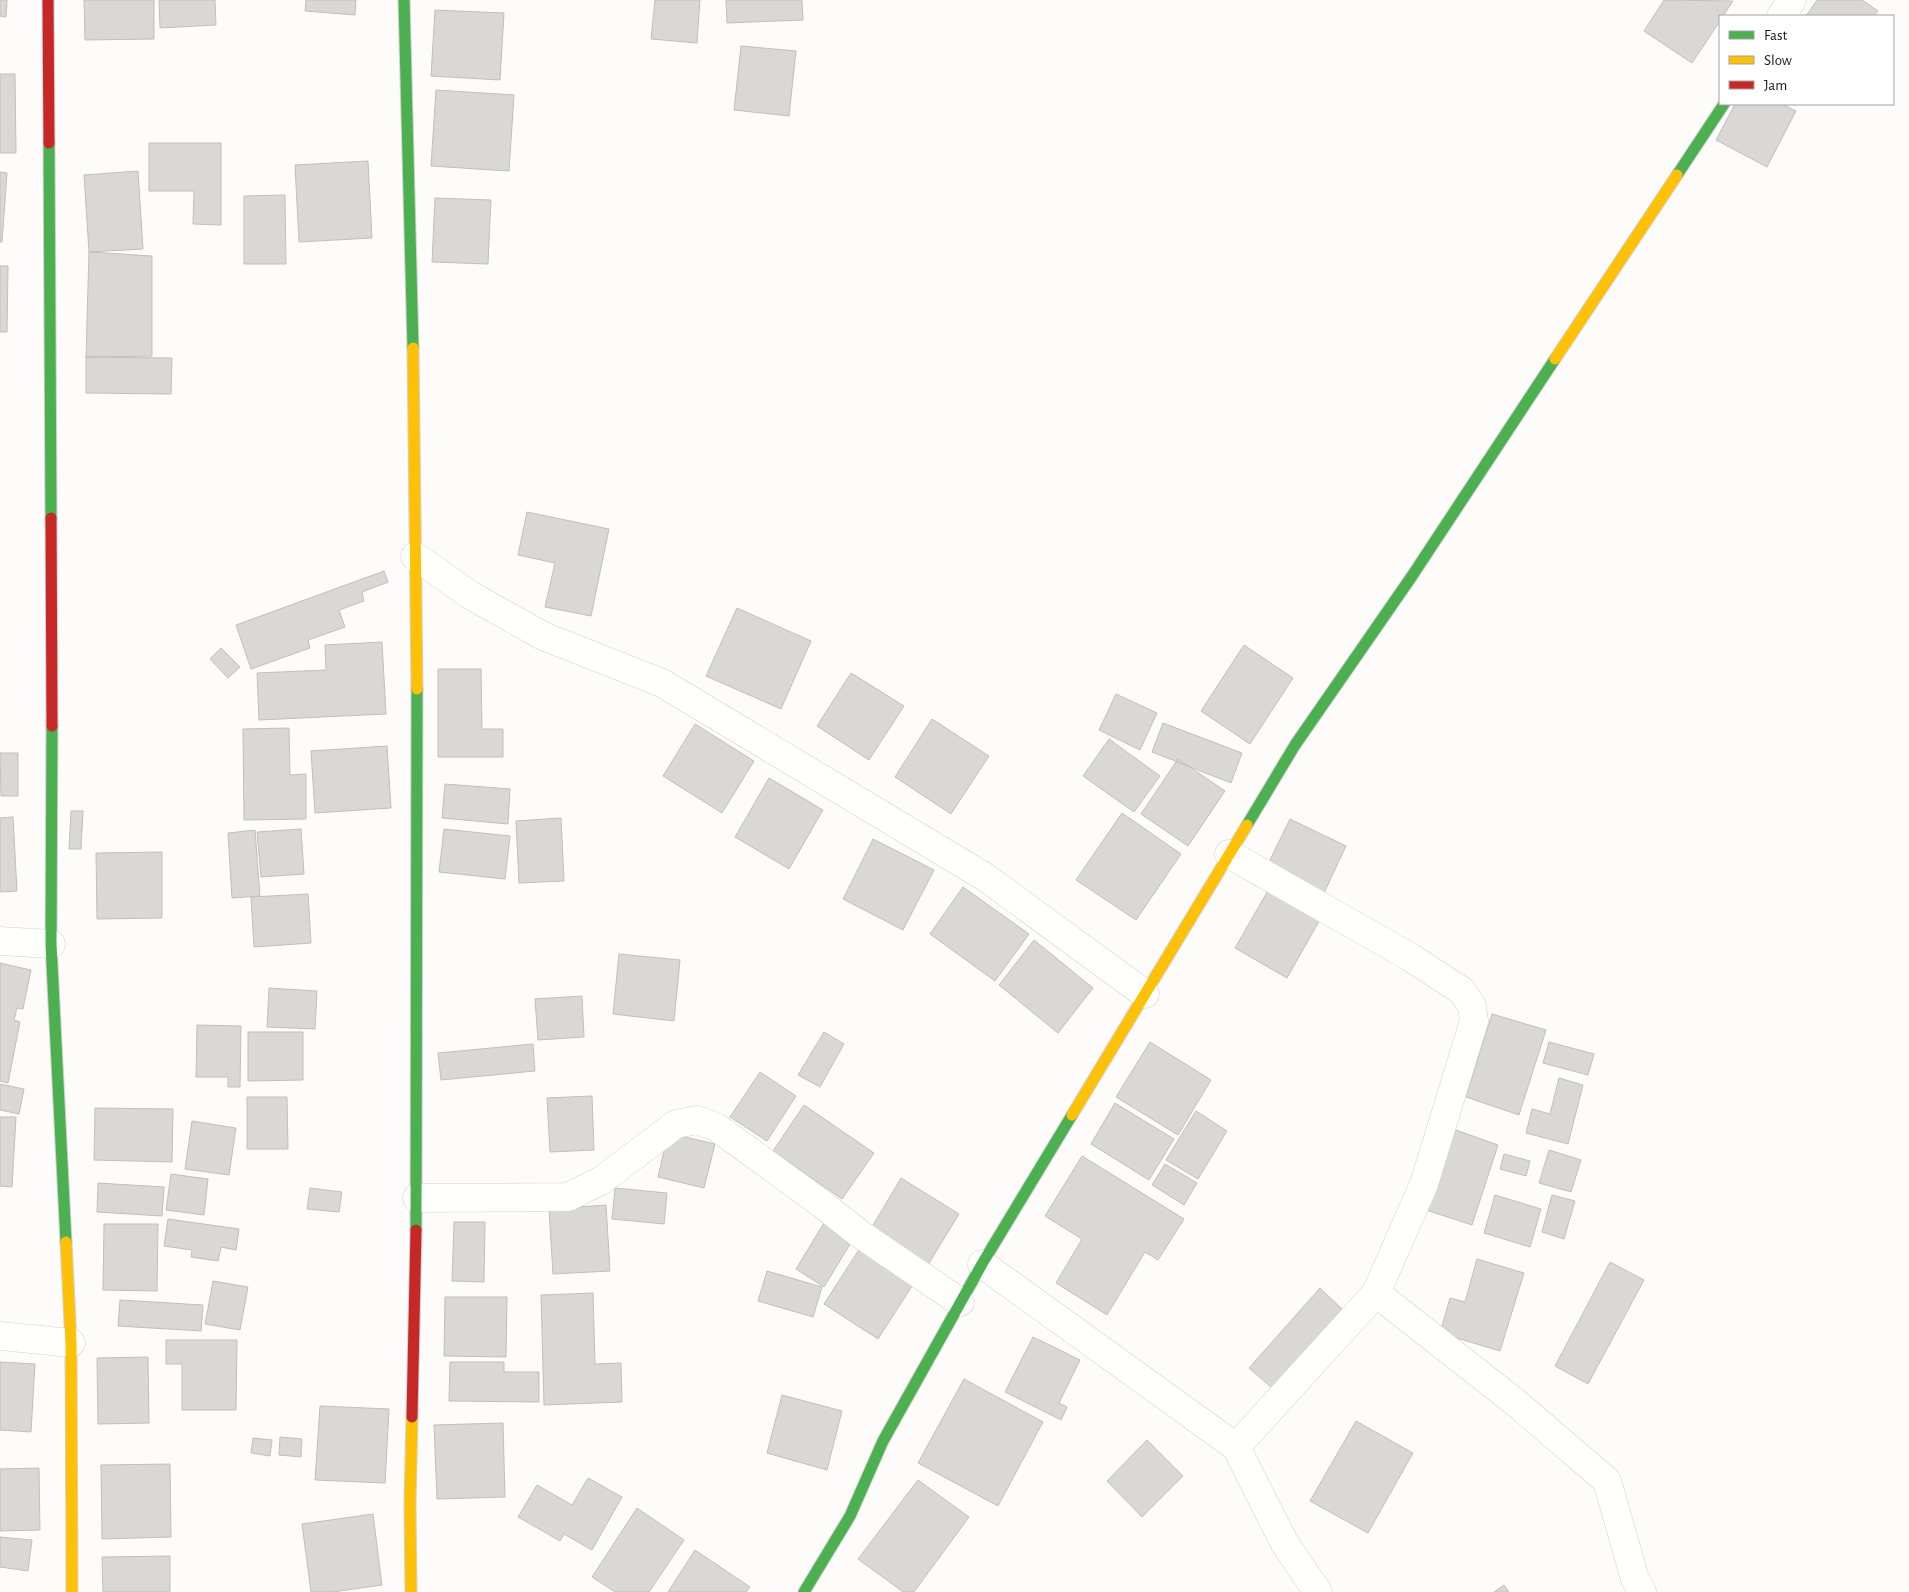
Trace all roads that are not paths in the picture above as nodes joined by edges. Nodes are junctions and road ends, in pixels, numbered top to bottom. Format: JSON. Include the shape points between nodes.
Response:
{"nodes":[{"id":1,"x":48,"y":0,"type":"edge"},
{"id":2,"x":404,"y":0,"type":"edge"},
{"id":3,"x":1792,"y":0,"type":"edge"},
{"id":4,"x":1782,"y":15,"type":"edge"},
{"id":5,"x":1723,"y":105,"type":"edge"},
{"id":6,"x":415,"y":556,"type":"junction"},
{"id":7,"x":1229,"y":854,"type":"junction"},
{"id":8,"x":0,"y":941,"type":"edge"},
{"id":9,"x":51,"y":944,"type":"junction"},
{"id":10,"x":1144,"y":994,"type":"junction"},
{"id":11,"x":417,"y":1198,"type":"junction"},
{"id":12,"x":982,"y":1264,"type":"junction"},
{"id":13,"x":1376,"y":1293,"type":"junction"},
{"id":14,"x":960,"y":1302,"type":"junction"},
{"id":15,"x":0,"y":1336,"type":"edge"},
{"id":16,"x":71,"y":1343,"type":"junction"},
{"id":17,"x":1236,"y":1447,"type":"junction"},
{"id":18,"x":72,"y":1592,"type":"edge"},
{"id":19,"x":411,"y":1592,"type":"edge"},
{"id":20,"x":804,"y":1592,"type":"edge"},
{"id":21,"x":1318,"y":1592,"type":"edge"},
{"id":22,"x":1642,"y":1592,"type":"edge"}],
"edges":[{"from":1,"to":9,"type":"street"},
{"from":2,"to":6,"type":"street"},
{"from":3,"to":4,"type":"street"},
{"from":5,"to":7,"type":"street","via":[[1412,576],[1294,745]]},
{"from":6,"to":10,"type":"street","via":[[470,595],[543,636],[662,683],[984,878]]},
{"from":6,"to":11,"type":"street"},
{"from":7,"to":10,"type":"street"},
{"from":7,"to":13,"type":"street","via":[[1410,957],[1462,991],[1472,1006],[1474,1020],[1424,1184]]},
{"from":8,"to":9,"type":"street"},
{"from":9,"to":16,"type":"street"},
{"from":10,"to":12,"type":"street"},
{"from":11,"to":14,"type":"street","via":[[568,1197],[602,1180],[676,1124],[698,1120],[716,1127],[860,1234]]},
{"from":11,"to":19,"type":"street"},
{"from":12,"to":14,"type":"street"},
{"from":12,"to":17,"type":"street"},
{"from":13,"to":17,"type":"street"},
{"from":13,"to":22,"type":"street","via":[[1515,1402],[1607,1481],[1635,1579]]},
{"from":14,"to":20,"type":"street","via":[[883,1441],[850,1516]]},
{"from":15,"to":16,"type":"street"},
{"from":16,"to":18,"type":"street"},
{"from":17,"to":21,"type":"street","via":[[1285,1544]]}]}
